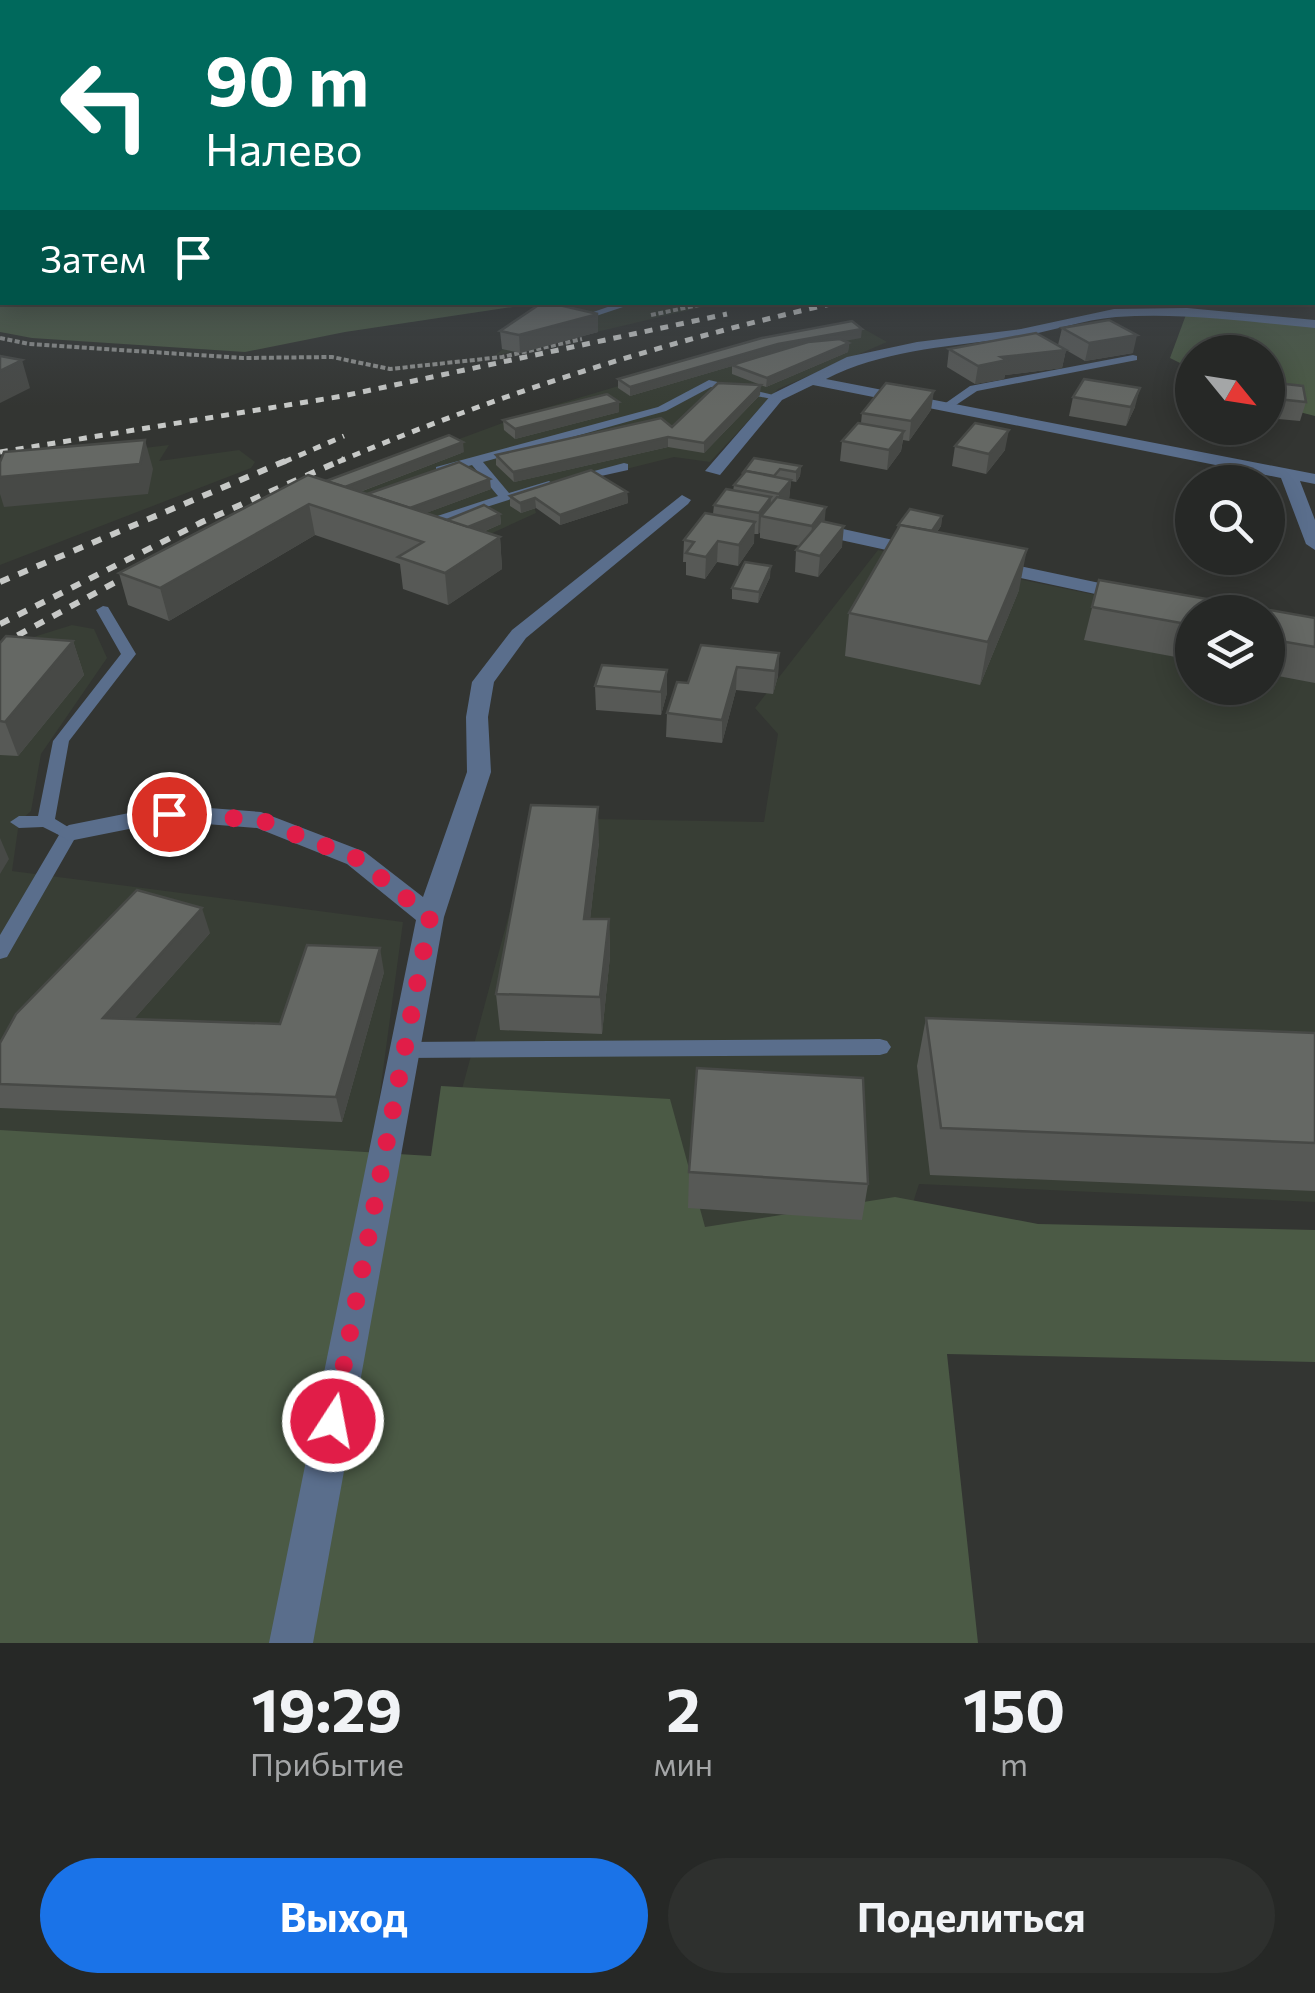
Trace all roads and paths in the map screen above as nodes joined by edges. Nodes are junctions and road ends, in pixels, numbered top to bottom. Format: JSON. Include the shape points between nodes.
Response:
{"nodes":[{"id":1,"x":624,"y":305,"type":"edge"},
{"id":2,"x":700,"y":305,"type":"edge"},
{"id":3,"x":581,"y":318,"type":"edge"},
{"id":4,"x":644,"y":318,"type":"dead end"},
{"id":5,"x":1315,"y":324,"type":"edge"},
{"id":6,"x":1021,"y":333,"type":"junction"},
{"id":7,"x":0,"y":338,"type":"edge"},
{"id":8,"x":584,"y":339,"type":"edge"},
{"id":9,"x":1036,"y":342,"type":"edge"},
{"id":10,"x":1066,"y":358,"type":"edge"},
{"id":11,"x":1133,"y":358,"type":"dead end"},
{"id":12,"x":1082,"y":367,"type":"junction"},
{"id":13,"x":809,"y":380,"type":"junction"},
{"id":14,"x":777,"y":397,"type":"junction"},
{"id":15,"x":946,"y":407,"type":"junction"},
{"id":16,"x":474,"y":459,"type":"junction"},
{"id":17,"x":624,"y":467,"type":"dead end"},
{"id":18,"x":714,"y":471,"type":"dead end"},
{"id":19,"x":425,"y":476,"type":"edge"},
{"id":20,"x":1289,"y":476,"type":"junction"},
{"id":21,"x":1315,"y":479,"type":"edge"},
{"id":22,"x":504,"y":495,"type":"junction"},
{"id":23,"x":682,"y":500,"type":"dead end"},
{"id":24,"x":411,"y":527,"type":"edge"},
{"id":25,"x":843,"y":535,"type":"edge"},
{"id":26,"x":1315,"y":544,"type":"edge"},
{"id":27,"x":940,"y":556,"type":"edge"},
{"id":28,"x":979,"y":564,"type":"edge"},
{"id":29,"x":1153,"y":600,"type":"edge"},
{"id":30,"x":104,"y":610,"type":"dead end"},
{"id":31,"x":19,"y":822,"type":"dead end"},
{"id":32,"x":58,"y":827,"type":"junction"},
{"id":33,"x":430,"y":917,"type":"junction"},
{"id":34,"x":0,"y":952,"type":"edge"},
{"id":35,"x":880,"y":1047,"type":"dead end"},
{"id":36,"x":404,"y":1050,"type":"junction"},
{"id":37,"x":290,"y":1643,"type":"edge"}],
"edges":[{"from":1,"to":3,"type":"lane"},
{"from":2,"to":4,"type":"path"},
{"from":5,"to":6,"type":"street","via":[[1114,313]]},
{"from":6,"to":9,"type":"lane"},
{"from":6,"to":13,"type":"street","via":[[901,349],[852,360]]},
{"from":7,"to":8,"type":"path","via":[[243,358],[332,357],[390,369],[502,357]]},
{"from":10,"to":12,"type":"lane"},
{"from":11,"to":12,"type":"lane"},
{"from":12,"to":15,"type":"lane","via":[[974,388]]},
{"from":13,"to":14,"type":"street"},
{"from":13,"to":15,"type":"street"},
{"from":14,"to":16,"type":"lane","via":[[709,382],[662,410]]},
{"from":14,"to":18,"type":"street"},
{"from":15,"to":20,"type":"street"},
{"from":16,"to":19,"type":"lane"},
{"from":16,"to":22,"type":"lane"},
{"from":17,"to":22,"type":"lane"},
{"from":20,"to":21,"type":"street"},
{"from":20,"to":26,"type":"street"},
{"from":22,"to":24,"type":"lane"},
{"from":23,"to":33,"type":"street","via":[[519,634],[483,682],[479,772]]},
{"from":25,"to":27,"type":"street"},
{"from":28,"to":29,"type":"street"},
{"from":30,"to":32,"type":"lane","via":[[130,654],[61,742]]},
{"from":31,"to":32,"type":"lane"},
{"from":32,"to":33,"type":"street","via":[[169,814],[261,820],[356,858]]},
{"from":32,"to":34,"type":"lane"},
{"from":33,"to":36,"type":"street"},
{"from":35,"to":36,"type":"lane"},
{"from":36,"to":37,"type":"street"}]}
